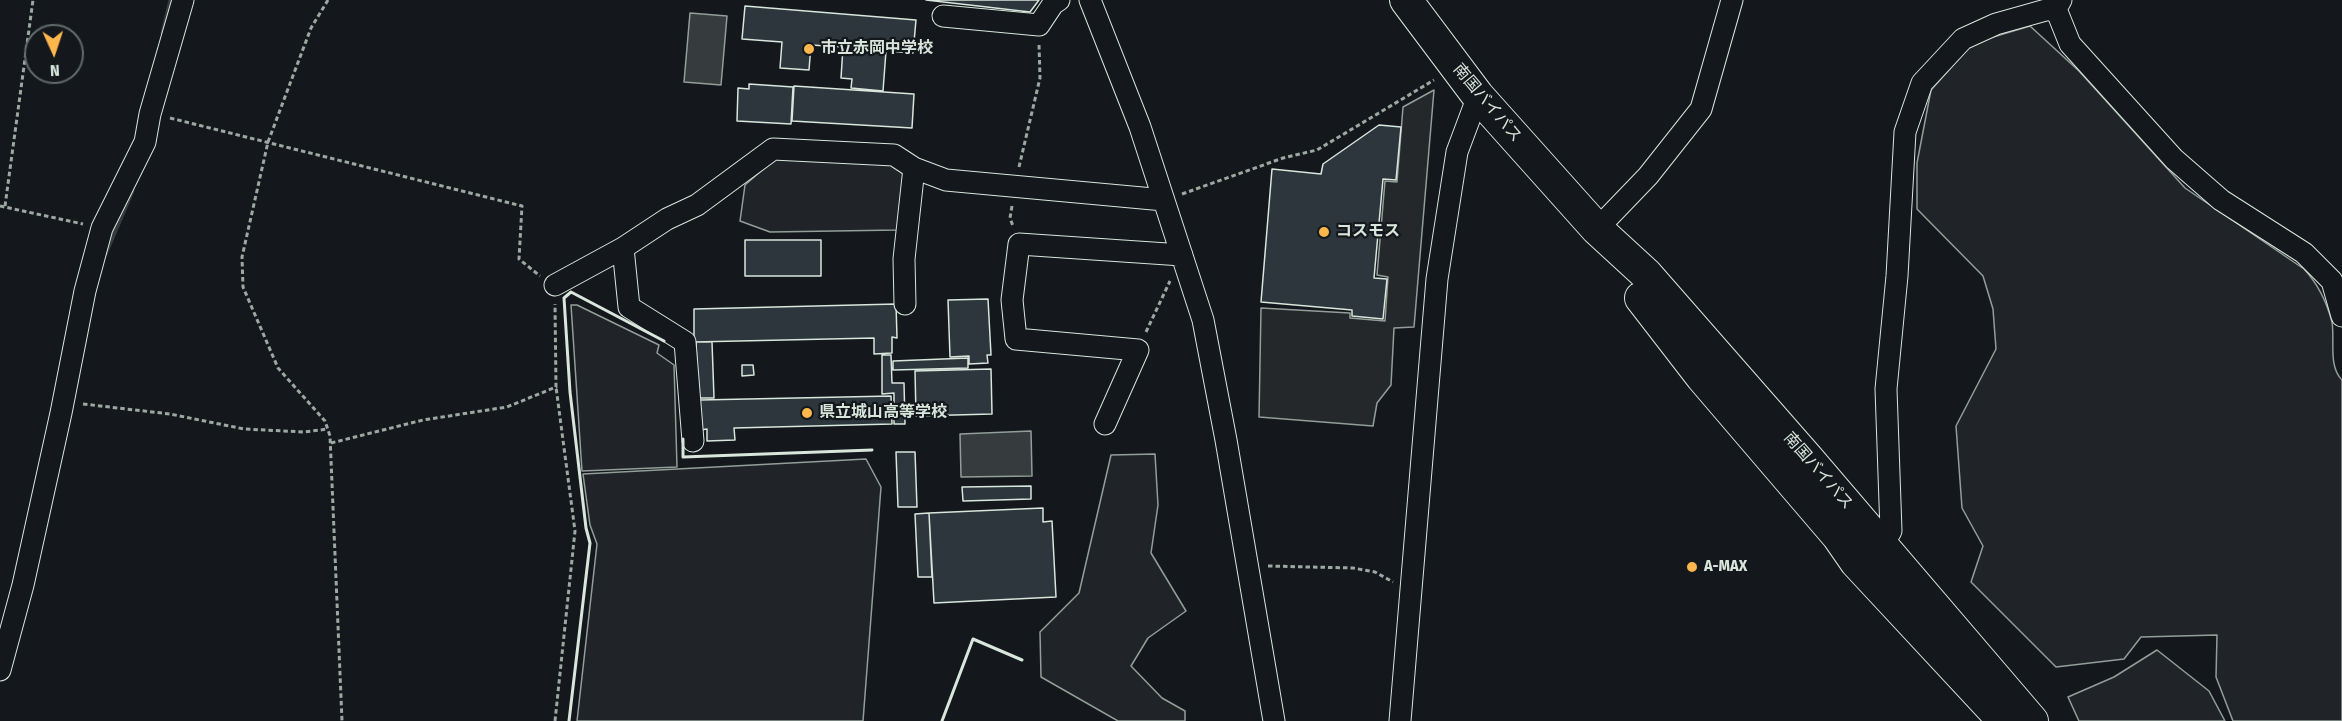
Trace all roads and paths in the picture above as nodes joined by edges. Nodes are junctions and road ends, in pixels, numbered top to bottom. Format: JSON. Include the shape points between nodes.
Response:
{"nodes":[{"id":1,"x":33,"y":0,"type":"edge"},
{"id":2,"x":183,"y":0,"type":"edge"},
{"id":3,"x":328,"y":0,"type":"edge"},
{"id":4,"x":1059,"y":0,"type":"edge"},
{"id":5,"x":1090,"y":0,"type":"edge"},
{"id":6,"x":1406,"y":0,"type":"edge"},
{"id":7,"x":1732,"y":0,"type":"edge"},
{"id":8,"x":2059,"y":5,"type":"edge"},
{"id":9,"x":943,"y":16,"type":"dead end"},
{"id":10,"x":1039,"y":25,"type":"junction"},
{"id":11,"x":1456,"y":67,"type":"junction"},
{"id":12,"x":1478,"y":96,"type":"junction"},
{"id":13,"x":150,"y":114,"type":"junction"},
{"id":14,"x":268,"y":142,"type":"junction"},
{"id":15,"x":914,"y":168,"type":"junction"},
{"id":16,"x":1015,"y":187,"type":"junction"},
{"id":17,"x":1164,"y":200,"type":"junction"},
{"id":18,"x":2,"y":206,"type":"edge"},
{"id":19,"x":102,"y":228,"type":"junction"},
{"id":20,"x":1597,"y":229,"type":"junction"},
{"id":21,"x":1019,"y":244,"type":"junction"},
{"id":22,"x":623,"y":248,"type":"junction"},
{"id":23,"x":1182,"y":255,"type":"junction"},
{"id":24,"x":2337,"y":282,"type":"edge"},
{"id":25,"x":555,"y":285,"type":"junction"},
{"id":26,"x":905,"y":304,"type":"dead end"},
{"id":27,"x":2342,"y":316,"type":"edge"},
{"id":28,"x":1138,"y":350,"type":"junction"},
{"id":29,"x":556,"y":387,"type":"junction"},
{"id":30,"x":63,"y":402,"type":"junction"},
{"id":31,"x":1105,"y":424,"type":"dead end"},
{"id":32,"x":328,"y":429,"type":"junction"},
{"id":33,"x":693,"y":441,"type":"dead end"},
{"id":34,"x":331,"y":443,"type":"junction"},
{"id":35,"x":1882,"y":545,"type":"junction"},
{"id":36,"x":1856,"y":562,"type":"junction"},
{"id":37,"x":1248,"y":566,"type":"junction"},
{"id":38,"x":1411,"y":593,"type":"junction"},
{"id":39,"x":0,"y":670,"type":"edge"},
{"id":40,"x":342,"y":721,"type":"edge"},
{"id":41,"x":555,"y":721,"type":"edge"},
{"id":42,"x":1274,"y":721,"type":"edge"},
{"id":43,"x":1400,"y":721,"type":"edge"},
{"id":44,"x":2004,"y":721,"type":"edge"},
{"id":45,"x":2032,"y":721,"type":"edge"}],
"edges":[{"from":1,"to":18,"type":"path"},
{"from":2,"to":13,"type":"street"},
{"from":3,"to":14,"type":"path","via":[[311,28]]},
{"from":4,"to":10,"type":"street"},
{"from":5,"to":17,"type":"street"},
{"from":6,"to":11,"type":"highway","name":"南国バイパス"},
{"from":7,"to":20,"type":"street","via":[[1701,110],[1648,176]]},
{"from":8,"to":24,"type":"street","via":[[2070,44],[2174,159],[2221,200],[2304,253]]},
{"from":8,"to":35,"type":"street","via":[[1996,24],[1963,39],[1922,83],[1905,132],[1886,389],[1892,531]]},
{"from":9,"to":10,"type":"street"},
{"from":10,"to":16,"type":"path","via":[[1040,78]]},
{"from":11,"to":12,"type":"highway","name":"南国バイパス"},
{"from":11,"to":17,"type":"path","via":[[1317,150]]},
{"from":12,"to":20,"type":"highway","name":"南国バイパス"},
{"from":12,"to":38,"type":"street","via":[[1457,152],[1437,279]]},
{"from":13,"to":14,"type":"path"},
{"from":13,"to":19,"type":"street","via":[[145,142]]},
{"from":14,"to":25,"type":"path","via":[[522,206],[519,259]]},
{"from":14,"to":32,"type":"path","via":[[242,257],[243,287],[278,368],[326,421]]},
{"from":15,"to":16,"type":"street","via":[[946,180]]},
{"from":15,"to":22,"type":"street","via":[[894,155],[773,148],[697,205]]},
{"from":15,"to":26,"type":"street","via":[[904,260]]},
{"from":16,"to":17,"type":"street"},
{"from":16,"to":21,"type":"path","via":[[1010,218]]},
{"from":17,"to":23,"type":"street"},
{"from":18,"to":19,"type":"path"},
{"from":19,"to":30,"type":"street"},
{"from":20,"to":35,"type":"highway","name":"南国バイパス","via":[[1646,274]]},
{"from":20,"to":36,"type":"highway","name":"南国バイパス","via":[[1630,284],[1702,377]]},
{"from":21,"to":23,"type":"street"},
{"from":21,"to":28,"type":"street","via":[[1012,300],[1016,339]]},
{"from":22,"to":25,"type":"street"},
{"from":22,"to":33,"type":"street","via":[[629,307],[686,342]]},
{"from":23,"to":28,"type":"path"},
{"from":23,"to":37,"type":"street","via":[[1203,320]]},
{"from":24,"to":27,"type":"street"},
{"from":25,"to":29,"type":"path"},
{"from":28,"to":31,"type":"street"},
{"from":29,"to":34,"type":"path","via":[[507,407],[423,420]]},
{"from":29,"to":41,"type":"path","via":[[575,531]]},
{"from":30,"to":32,"type":"path","via":[[170,414],[244,429]]},
{"from":30,"to":39,"type":"street"},
{"from":32,"to":34,"type":"path"},
{"from":34,"to":40,"type":"path"},
{"from":35,"to":36,"type":"street"},
{"from":35,"to":45,"type":"highway","name":"南国バイパス"},
{"from":36,"to":44,"type":"highway","name":"南国バイパス"},
{"from":37,"to":38,"type":"path","via":[[1353,568],[1375,572]]},
{"from":37,"to":42,"type":"street"},
{"from":38,"to":43,"type":"street"}]}
